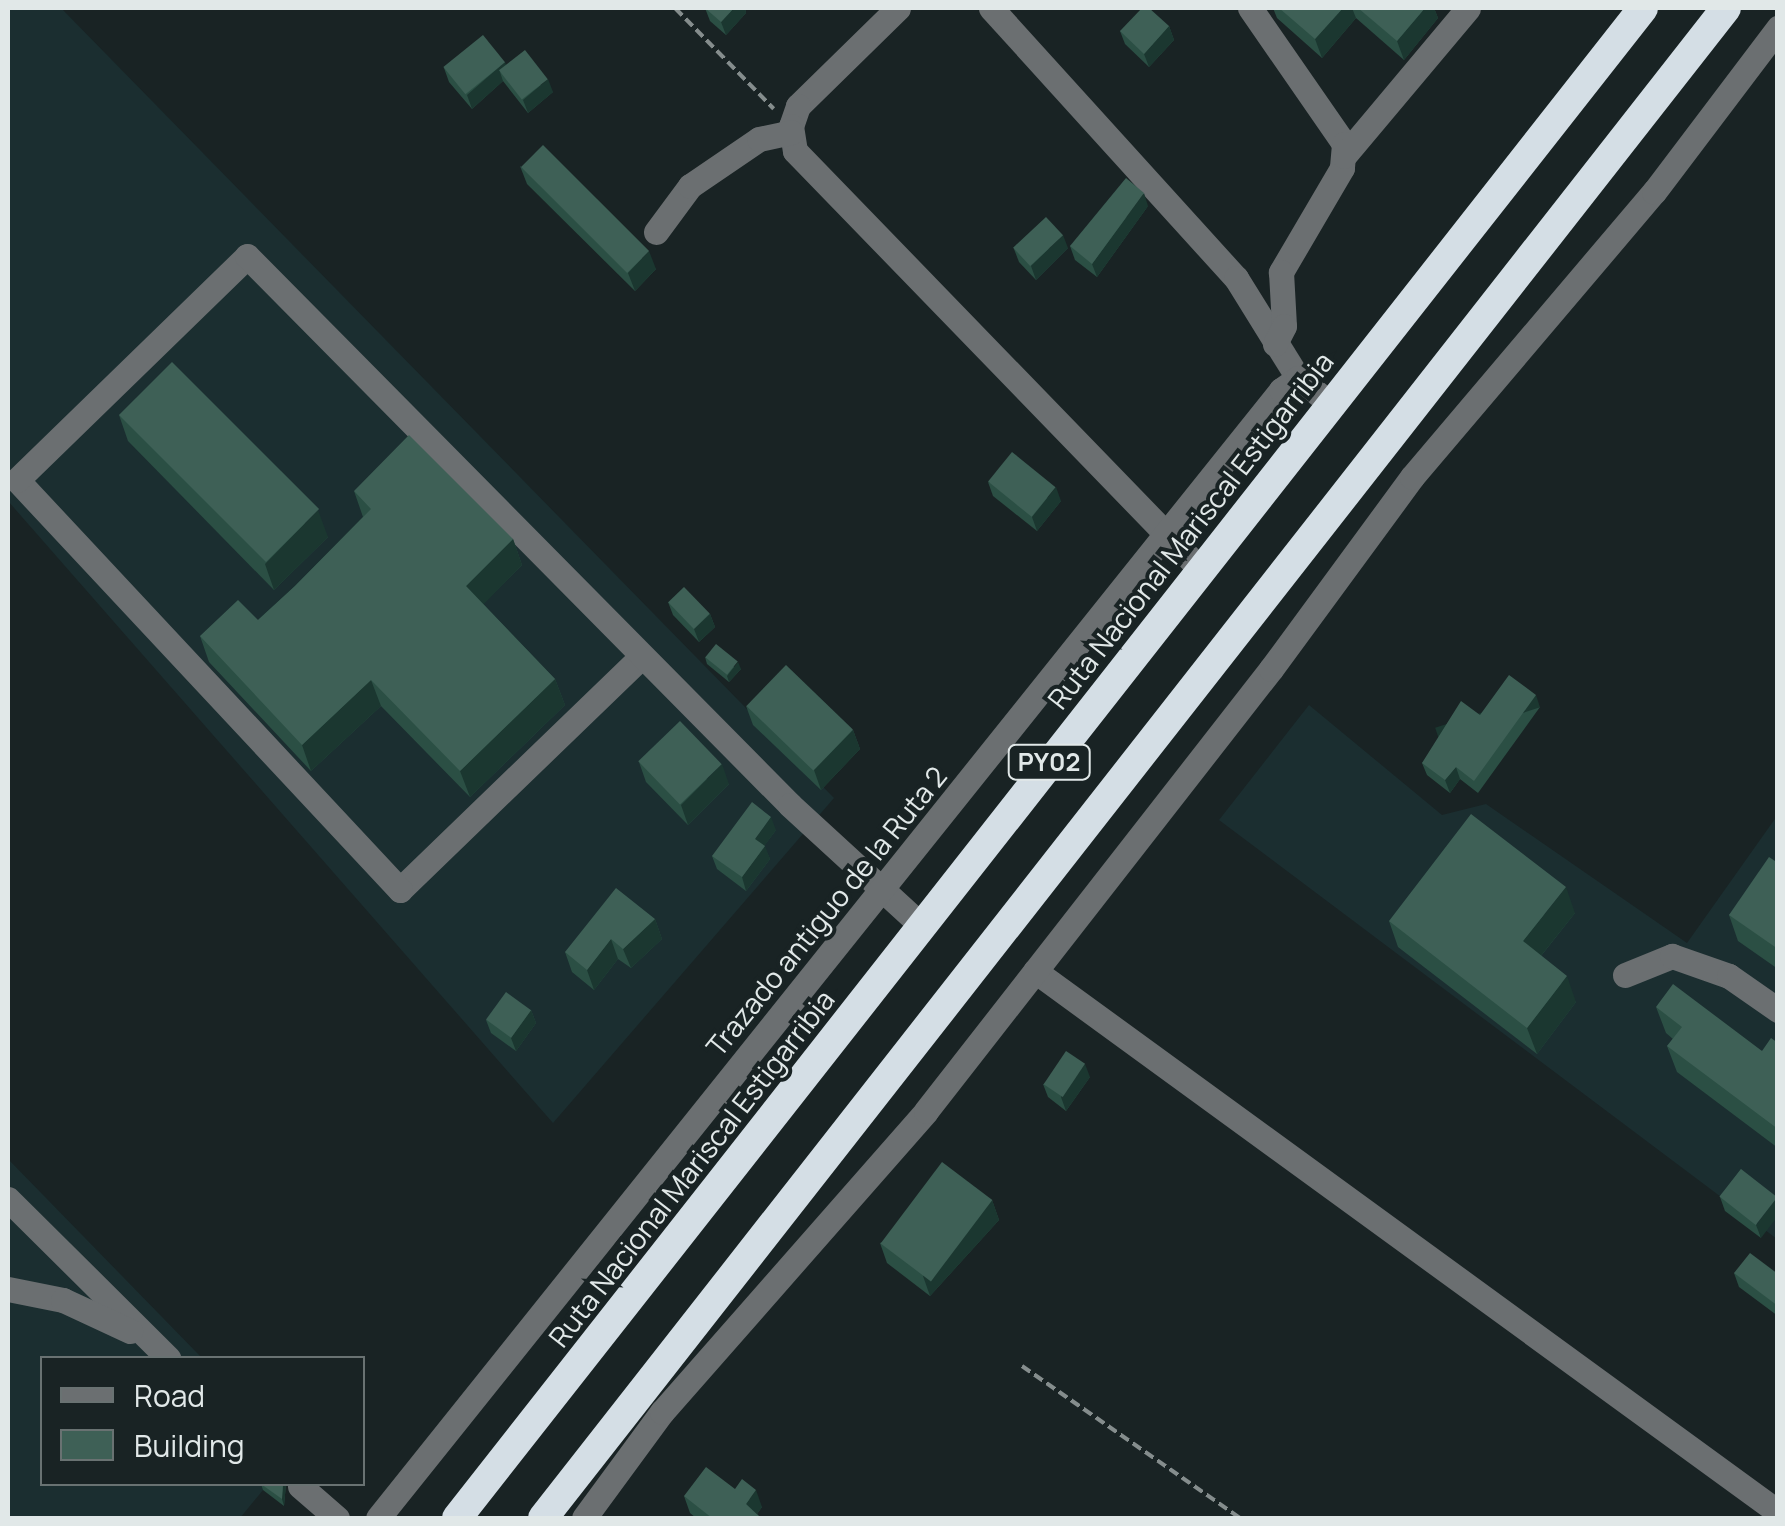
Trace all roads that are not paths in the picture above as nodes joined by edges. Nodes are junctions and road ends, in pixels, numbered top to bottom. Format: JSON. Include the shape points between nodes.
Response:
{"nodes":[{"id":1,"x":898,"y":8,"type":"edge"},
{"id":2,"x":992,"y":8,"type":"edge"},
{"id":3,"x":1250,"y":8,"type":"edge"},
{"id":4,"x":1468,"y":8,"type":"edge"},
{"id":5,"x":1643,"y":8,"type":"edge"},
{"id":6,"x":1726,"y":8,"type":"edge"},
{"id":7,"x":1778,"y":28,"type":"edge"},
{"id":8,"x":791,"y":129,"type":"junction"},
{"id":9,"x":1344,"y":156,"type":"junction"},
{"id":10,"x":656,"y":232,"type":"dead end"},
{"id":11,"x":1275,"y":344,"type":"junction"},
{"id":12,"x":1298,"y":378,"type":"junction"},
{"id":13,"x":1330,"y":404,"type":"junction"},
{"id":14,"x":1168,"y":535,"type":"junction"},
{"id":15,"x":1200,"y":569,"type":"junction"},
{"id":16,"x":641,"y":657,"type":"junction"},
{"id":17,"x":882,"y":889,"type":"junction"},
{"id":18,"x":922,"y":926,"type":"junction"},
{"id":19,"x":1035,"y":971,"type":"junction"},
{"id":20,"x":1625,"y":976,"type":"dead end"},
{"id":21,"x":1778,"y":1010,"type":"edge"},
{"id":22,"x":8,"y":1199,"type":"edge"},
{"id":23,"x":8,"y":1289,"type":"edge"},
{"id":24,"x":160,"y":1350,"type":"edge"},
{"id":25,"x":300,"y":1486,"type":"dead end"},
{"id":26,"x":1778,"y":1512,"type":"edge"},
{"id":27,"x":337,"y":1518,"type":"edge"},
{"id":28,"x":378,"y":1518,"type":"edge"},
{"id":29,"x":457,"y":1518,"type":"edge"},
{"id":30,"x":543,"y":1518,"type":"edge"},
{"id":31,"x":584,"y":1518,"type":"edge"}],
"edges":[{"from":1,"to":8,"type":"street","via":[[805,97]]},
{"from":2,"to":11,"type":"street","via":[[1236,278]]},
{"from":3,"to":9,"type":"street","via":[[1334,123]]},
{"from":4,"to":9,"type":"street"},
{"from":5,"to":13,"type":"highway","name":"Ruta Nacional Mariscal Estigarribia","number":"PY02"},
{"from":6,"to":30,"type":"highway","number":"PY02"},
{"from":7,"to":19,"type":"street","via":[[1654,192],[1412,477],[1272,669]]},
{"from":8,"to":10,"type":"street","via":[[760,140],[690,186]]},
{"from":8,"to":14,"type":"street","via":[[796,151],[903,267]]},
{"from":9,"to":11,"type":"street","via":[[1281,272],[1283,332]]},
{"from":11,"to":12,"type":"street"},
{"from":12,"to":13,"type":"street"},
{"from":12,"to":14,"type":"street","name":"Trazado antiguo de la Ruta 2","via":[[1281,390]]},
{"from":13,"to":15,"type":"highway","name":"Ruta Nacional Mariscal Estigarribia","number":"PY02"},
{"from":14,"to":15,"type":"street"},
{"from":14,"to":17,"type":"street","name":"Trazado antiguo de la Ruta 2"},
{"from":15,"to":18,"type":"highway","name":"Ruta Nacional Mariscal Estigarribia","number":"PY02"},
{"from":16,"to":16,"type":"street","via":[[400,890],[17,480],[247,256]]},
{"from":16,"to":17,"type":"street"},
{"from":17,"to":18,"type":"street"},
{"from":17,"to":28,"type":"street","name":"Trazado antiguo de la Ruta 2"},
{"from":18,"to":29,"type":"highway","name":"Ruta Nacional Mariscal Estigarribia","number":"PY02"},
{"from":19,"to":26,"type":"street"},
{"from":19,"to":31,"type":"street","via":[[926,1111],[662,1412]]},
{"from":20,"to":21,"type":"street","via":[[1672,956],[1729,976]]},
{"from":22,"to":24,"type":"street"},
{"from":23,"to":24,"type":"street","via":[[63,1300]]},
{"from":25,"to":27,"type":"street"}]}
